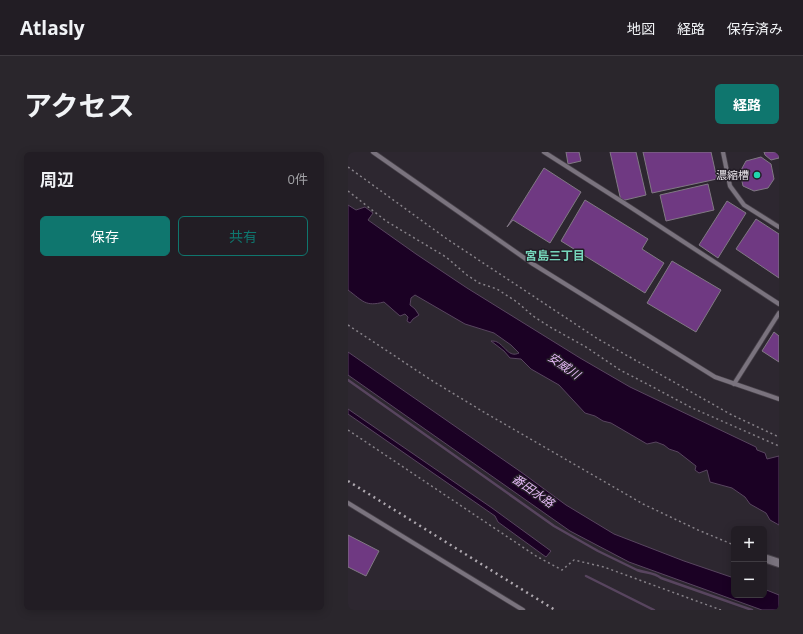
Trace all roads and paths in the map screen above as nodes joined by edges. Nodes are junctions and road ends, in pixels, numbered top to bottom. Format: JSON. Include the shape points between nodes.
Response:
{"nodes":[{"id":1,"x":374,"y":152,"type":"edge"},
{"id":2,"x":544,"y":152,"type":"edge"},
{"id":3,"x":722,"y":152,"type":"edge"},
{"id":4,"x":348,"y":167,"type":"edge"},
{"id":5,"x":348,"y":191,"type":"edge"},
{"id":6,"x":779,"y":227,"type":"edge"},
{"id":7,"x":779,"y":304,"type":"edge"},
{"id":8,"x":779,"y":313,"type":"edge"},
{"id":9,"x":348,"y":325,"type":"edge"},
{"id":10,"x":734,"y":384,"type":"junction"},
{"id":11,"x":779,"y":399,"type":"edge"},
{"id":12,"x":348,"y":430,"type":"edge"},
{"id":13,"x":779,"y":437,"type":"edge"},
{"id":14,"x":779,"y":446,"type":"edge"},
{"id":15,"x":348,"y":503,"type":"edge"},
{"id":16,"x":731,"y":544,"type":"edge"},
{"id":17,"x":767,"y":559,"type":"dead end"},
{"id":18,"x":779,"y":563,"type":"edge"},
{"id":19,"x":523,"y":610,"type":"edge"},
{"id":20,"x":721,"y":610,"type":"edge"}],
"edges":[{"from":1,"to":10,"type":"lane","via":[[533,264],[715,377]]},
{"from":2,"to":7,"type":"lane"},
{"from":3,"to":6,"type":"lane","via":[[730,186],[744,206]]},
{"from":4,"to":13,"type":"path","via":[[447,239],[598,339],[730,414]]},
{"from":5,"to":14,"type":"path","via":[[386,221],[446,257],[479,283],[497,289],[550,328],[586,347],[620,370],[692,408]]},
{"from":8,"to":10,"type":"lane"},
{"from":9,"to":16,"type":"path","via":[[481,410],[643,504]]},
{"from":10,"to":11,"type":"lane"},
{"from":12,"to":20,"type":"path","via":[[536,556],[562,570],[574,560],[604,568]]},
{"from":15,"to":19,"type":"lane"},
{"from":17,"to":18,"type":"street"}]}
